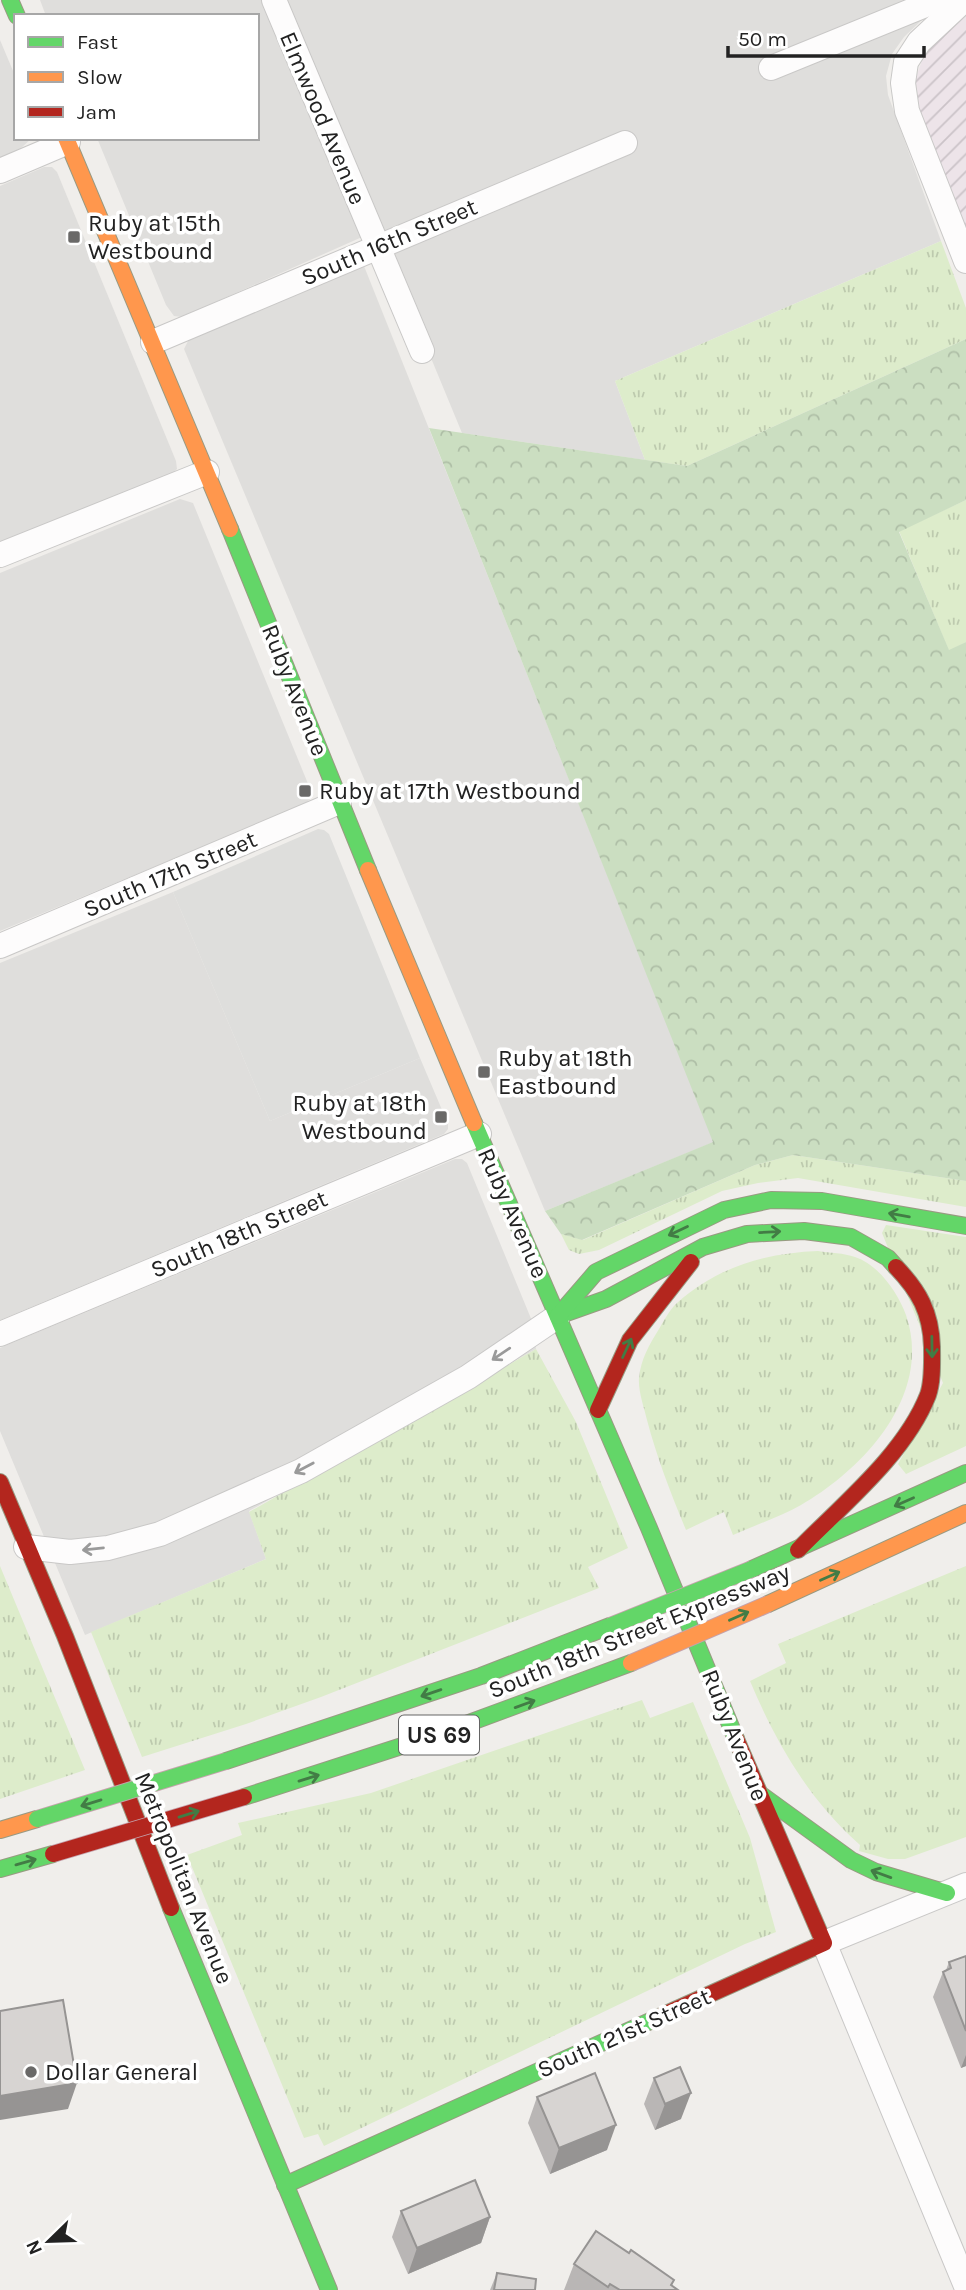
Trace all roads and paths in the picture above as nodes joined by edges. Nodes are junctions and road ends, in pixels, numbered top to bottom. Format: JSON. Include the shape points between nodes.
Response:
{"nodes":[{"id":1,"x":274,"y":0,"type":"edge"},
{"id":2,"x":944,"y":0,"type":"edge"},
{"id":3,"x":964,"y":0,"type":"edge"},
{"id":4,"x":771,"y":68,"type":"dead end"},
{"id":5,"x":67,"y":140,"type":"edge"},
{"id":6,"x":625,"y":143,"type":"dead end"},
{"id":7,"x":0,"y":171,"type":"edge"},
{"id":8,"x":376,"y":247,"type":"junction"},
{"id":9,"x":966,"y":261,"type":"edge"},
{"id":10,"x":153,"y":342,"type":"junction"},
{"id":11,"x":422,"y":351,"type":"dead end"},
{"id":12,"x":208,"y":472,"type":"junction"},
{"id":13,"x":0,"y":555,"type":"edge"},
{"id":14,"x":339,"y":802,"type":"junction"},
{"id":15,"x":0,"y":946,"type":"edge"},
{"id":16,"x":479,"y":1134,"type":"junction"},
{"id":17,"x":966,"y":1226,"type":"edge"},
{"id":18,"x":703,"y":1247,"type":"junction"},
{"id":19,"x":558,"y":1316,"type":"junction"},
{"id":20,"x":0,"y":1334,"type":"edge"},
{"id":21,"x":598,"y":1410,"type":"junction"},
{"id":22,"x":966,"y":1474,"type":"edge"},
{"id":23,"x":0,"y":1482,"type":"edge"},
{"id":24,"x":966,"y":1513,"type":"edge"},
{"id":25,"x":940,"y":1542,"type":"dead end"},
{"id":26,"x":902,"y":1544,"type":"junction"},
{"id":27,"x":26,"y":1547,"type":"junction"},
{"id":28,"x":798,"y":1550,"type":"junction"},
{"id":29,"x":757,"y":1791,"type":"junction"},
{"id":30,"x":0,"y":1830,"type":"edge"},
{"id":31,"x":0,"y":1869,"type":"edge"},
{"id":32,"x":956,"y":1889,"type":"edge"},
{"id":33,"x":824,"y":1943,"type":"junction"},
{"id":34,"x":285,"y":2185,"type":"junction"},
{"id":35,"x":966,"y":2286,"type":"edge"},
{"id":36,"x":329,"y":2290,"type":"edge"}],
"edges":[{"from":1,"to":8,"type":"street","name":"Elmwood Avenue"},
{"from":2,"to":4,"type":"street"},
{"from":3,"to":9,"type":"street","via":[[919,42],[906,62],[903,83],[907,111]]},
{"from":5,"to":7,"type":"street"},
{"from":5,"to":10,"type":"main road","name":"Ruby Avenue"},
{"from":6,"to":8,"type":"street","name":"South 16th Street"},
{"from":8,"to":10,"type":"street","name":"South 16th Street"},
{"from":8,"to":11,"type":"street","name":"Elmwood Avenue"},
{"from":10,"to":12,"type":"main road","name":"Ruby Avenue"},
{"from":12,"to":13,"type":"street"},
{"from":12,"to":14,"type":"main road","name":"Ruby Avenue"},
{"from":14,"to":15,"type":"street","name":"South 17th Street"},
{"from":14,"to":16,"type":"main road","name":"Ruby Avenue"},
{"from":16,"to":19,"type":"main road","name":"Ruby Avenue"},
{"from":16,"to":20,"type":"street","name":"South 18th Street"},
{"from":17,"to":19,"type":"main road","one_way":true,"via":[[822,1201],[771,1200],[724,1210],[596,1272]]},
{"from":18,"to":19,"type":"main road","via":[[606,1299]]},
{"from":21,"to":18,"type":"main road","one_way":true,"via":[[630,1340]]},
{"from":18,"to":28,"type":"main road","one_way":true,"via":[[747,1234],[804,1231],[851,1237],[888,1258],[916,1288],[931,1326],[929,1392],[913,1426],[891,1455]]},
{"from":19,"to":21,"type":"main road","name":"Ruby Avenue"},
{"from":19,"to":27,"type":"street","one_way":true,"via":[[468,1377],[301,1471],[160,1534],[71,1552]]},
{"from":21,"to":29,"type":"main road","name":"Ruby Avenue"},
{"from":22,"to":28,"type":"main road","name":"South 18th Street Expressway","number":"US 69","one_way":true},
{"from":23,"to":27,"type":"main road","name":"Metropolitan Avenue"},
{"from":24,"to":26,"type":"main road","name":"South 18th Street Expressway","number":"US 69"},
{"from":25,"to":26,"type":"main road"},
{"from":31,"to":26,"type":"main road","name":"South 18th Street Expressway","number":"US 69","one_way":true,"bridge":true,"via":[[363,1762],[534,1701],[631,1664]]},
{"from":27,"to":34,"type":"main road","name":"Metropolitan Avenue"},
{"from":28,"to":30,"type":"main road","name":"South 18th Street Expressway","number":"US 69","one_way":true,"bridge":true,"via":[[481,1676]]},
{"from":32,"to":29,"type":"main road","one_way":true,"via":[[876,1872],[851,1860]]},
{"from":29,"to":33,"type":"main road","name":"Ruby Avenue"},
{"from":32,"to":33,"type":"street","name":"South 21st Street"},
{"from":33,"to":34,"type":"main road","name":"South 21st Street"},
{"from":33,"to":35,"type":"street","name":"Ruby Avenue"},
{"from":34,"to":36,"type":"main road","name":"Metropolitan Avenue"}]}
